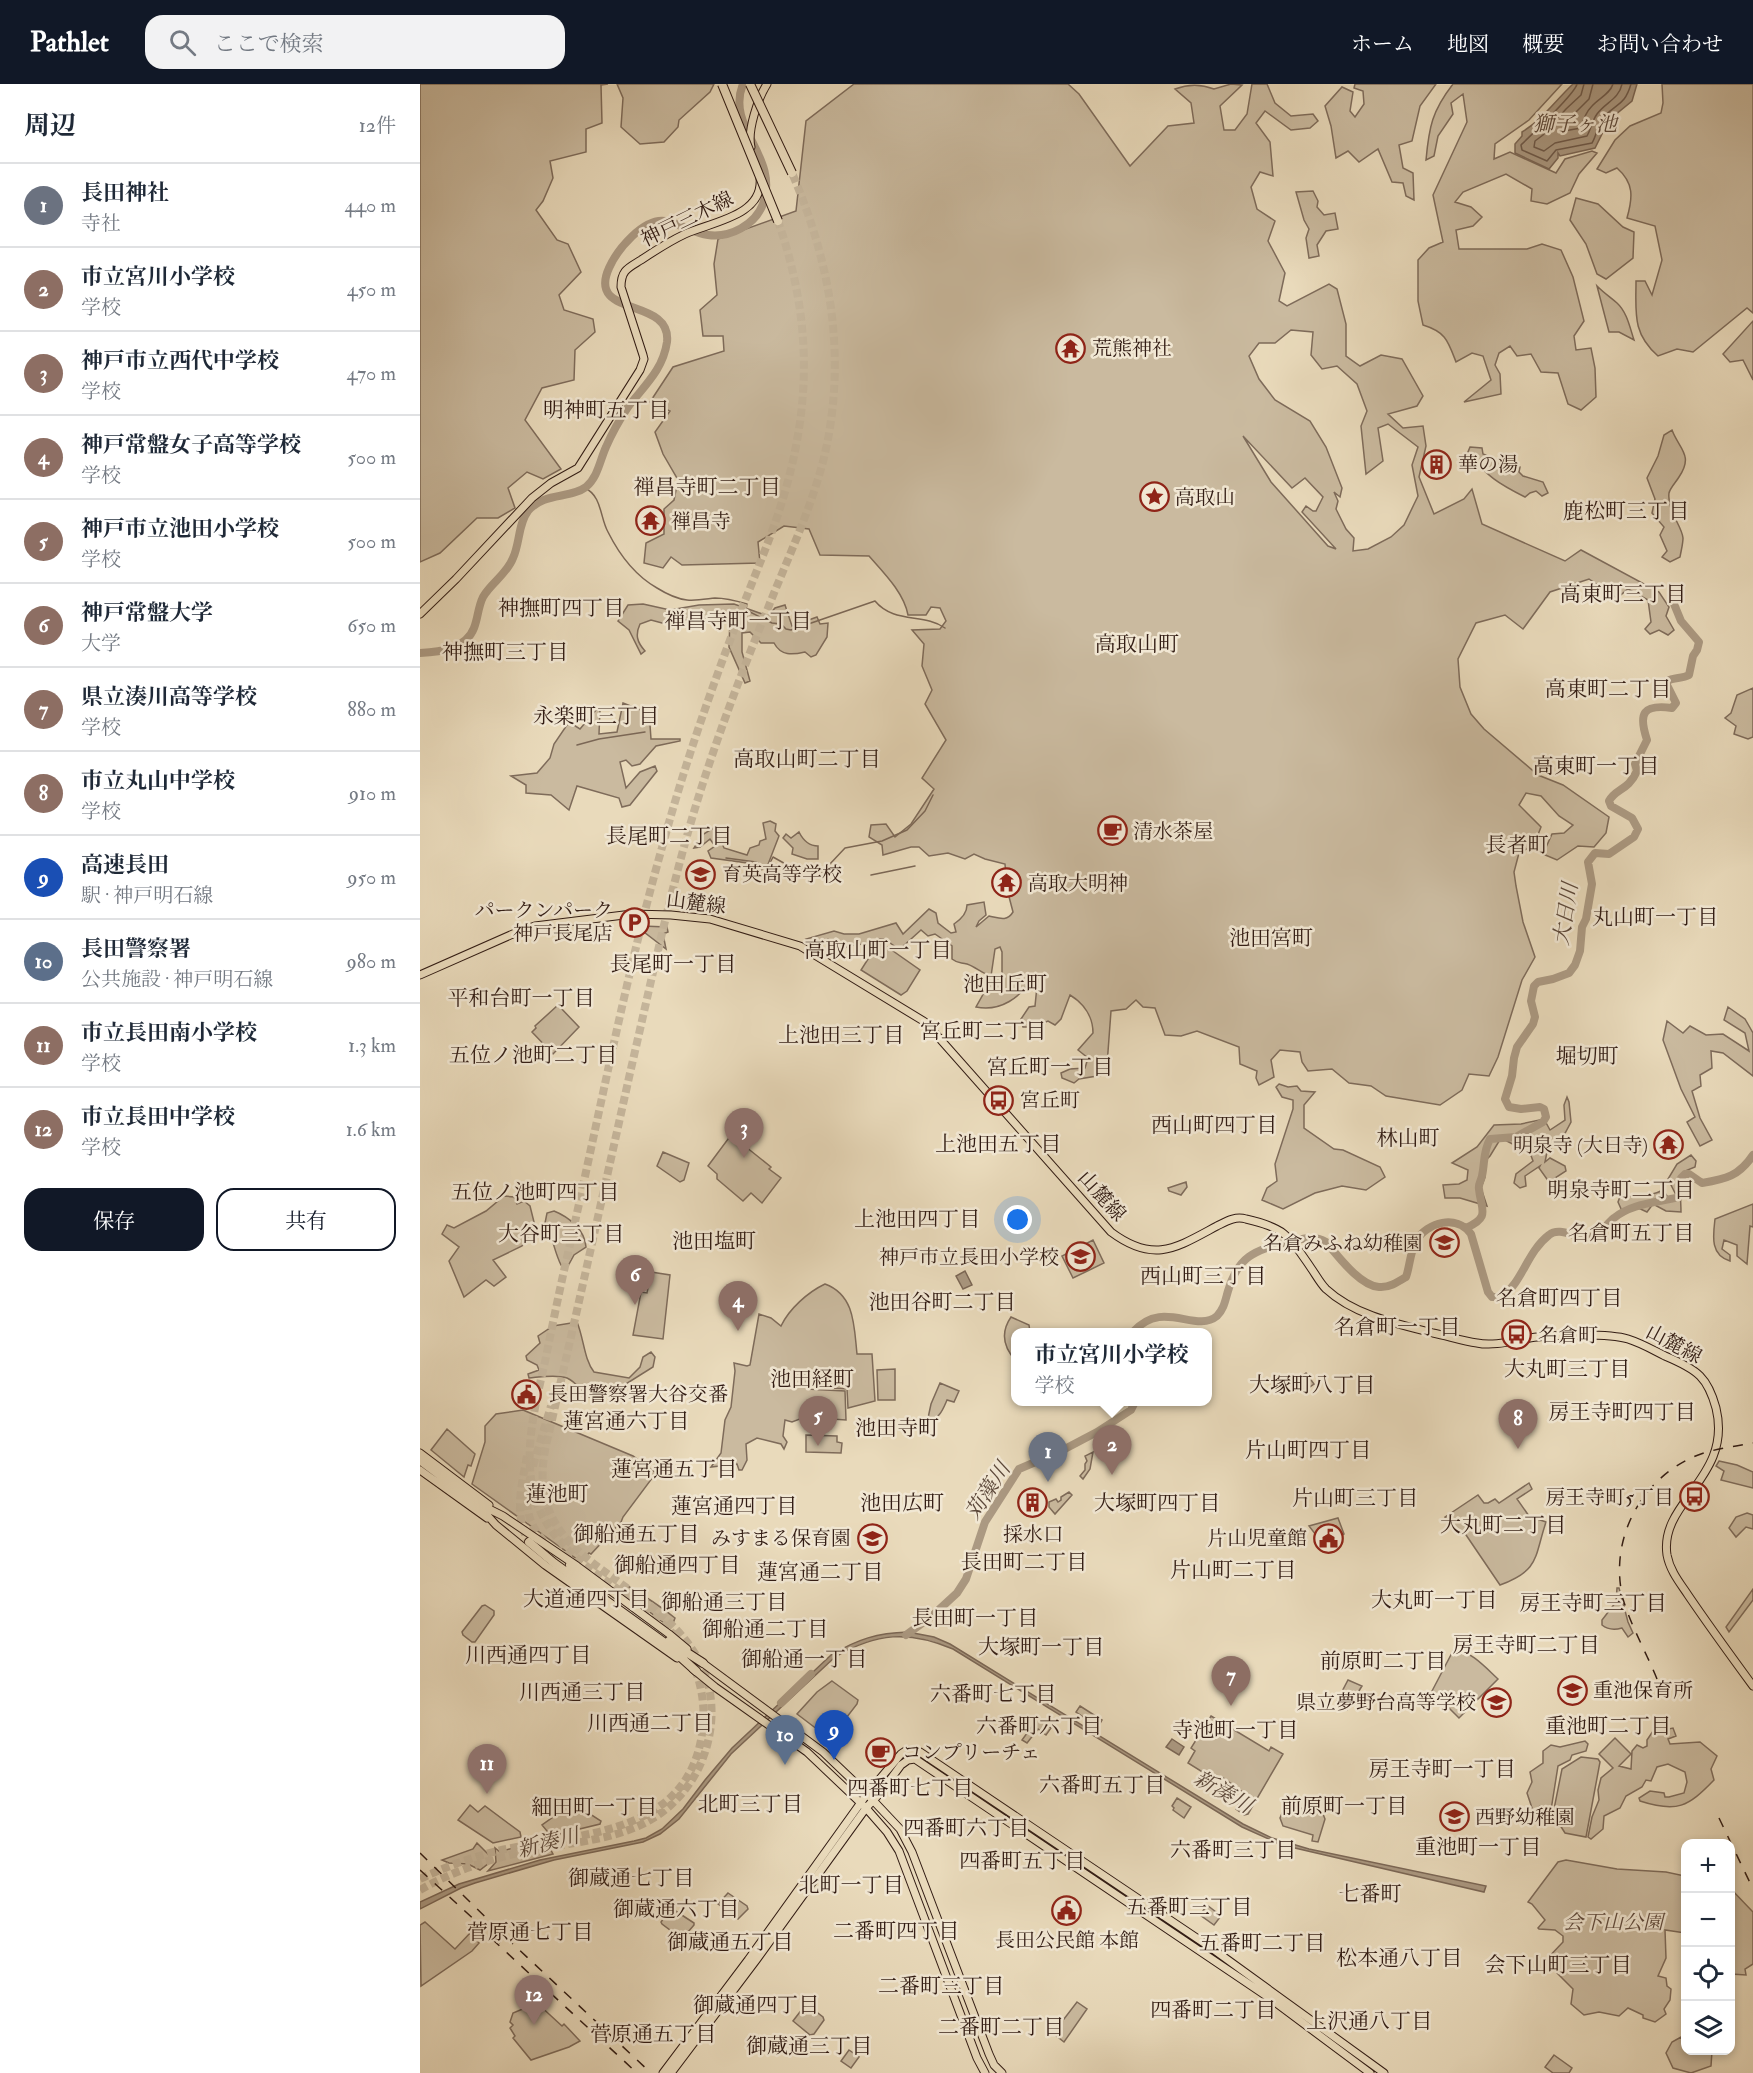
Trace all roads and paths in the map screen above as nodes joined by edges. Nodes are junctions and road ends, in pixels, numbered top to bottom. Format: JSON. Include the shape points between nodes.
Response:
{"nodes":[{"id":1,"x":722,"y":84,"type":"edge"},
{"id":2,"x":750,"y":84,"type":"edge"},
{"id":3,"x":767,"y":84,"type":"edge"},
{"id":4,"x":792,"y":173,"type":"tunnel mouth"},
{"id":5,"x":778,"y":221,"type":"tunnel mouth"},
{"id":6,"x":420,"y":614,"type":"edge"},
{"id":7,"x":420,"y":975,"type":"edge"},
{"id":8,"x":420,"y":1453,"type":"edge"},
{"id":9,"x":420,"y":1461,"type":"edge"},
{"id":10,"x":420,"y":1470,"type":"edge"},
{"id":11,"x":475,"y":1502,"type":"junction"},
{"id":12,"x":503,"y":1516,"type":"junction"},
{"id":13,"x":496,"y":1525,"type":"junction"},
{"id":14,"x":529,"y":1542,"type":"tunnel mouth"},
{"id":15,"x":570,"y":1565,"type":"dead end"},
{"id":16,"x":703,"y":1663,"type":"junction"},
{"id":17,"x":696,"y":1671,"type":"junction"},
{"id":18,"x":1753,"y":1686,"type":"edge"},
{"id":19,"x":867,"y":1794,"type":"junction"},
{"id":20,"x":873,"y":1800,"type":"junction"},
{"id":21,"x":863,"y":1805,"type":"junction"},
{"id":22,"x":663,"y":2073,"type":"edge"},
{"id":23,"x":671,"y":2073,"type":"edge"},
{"id":24,"x":985,"y":2073,"type":"edge"},
{"id":25,"x":1002,"y":2073,"type":"edge"},
{"id":26,"x":1370,"y":2073,"type":"edge"},
{"id":27,"x":1384,"y":2073,"type":"edge"}],
"edges":[{"from":1,"to":5,"type":"highway","bridge":true},
{"from":2,"to":4,"type":"highway","bridge":true},
{"from":3,"to":6,"type":"main road","name":"神戸三木線","via":[[749,140],[760,170],[756,196],[744,211],[665,244],[621,277],[644,359],[582,464],[532,498]]},
{"from":7,"to":18,"type":"main road","name":"山麓線","via":[[535,926],[632,914],[710,919],[772,936],[801,946],[925,1022],[1111,1232],[1132,1246],[1148,1250],[1179,1246],[1237,1217],[1286,1233],[1326,1289],[1377,1318],[1480,1344],[1550,1336],[1609,1336],[1628,1339],[1680,1363],[1701,1377],[1711,1394],[1719,1423],[1718,1443],[1700,1482],[1671,1523],[1667,1557],[1671,1570]]},
{"from":8,"to":12,"type":"main road"},
{"from":9,"to":11,"type":"main road"},
{"from":10,"to":13,"type":"main road"},
{"from":11,"to":12,"type":"main road"},
{"from":11,"to":13,"type":"main road"},
{"from":12,"to":16,"type":"main road","via":[[569,1560]]},
{"from":13,"to":17,"type":"main road","via":[[545,1565]]},
{"from":14,"to":17,"type":"highway","via":[[665,1643]]},
{"from":15,"to":16,"type":"highway"},
{"from":16,"to":19,"type":"main road","via":[[823,1752]]},
{"from":17,"to":21,"type":"main road","via":[[807,1752]]},
{"from":19,"to":20,"type":"main road"},
{"from":19,"to":21,"type":"main road"},
{"from":19,"to":27,"type":"main road","via":[[901,1754],[920,1752],[1210,1947]]},
{"from":20,"to":21,"type":"main road"},
{"from":20,"to":25,"type":"main road","via":[[900,1829],[912,1852],[989,2054]]},
{"from":20,"to":26,"type":"main road","via":[[901,1765],[915,1759],[1268,1997]]},
{"from":21,"to":22,"type":"main road"},
{"from":21,"to":23,"type":"main road","via":[[790,1914]]},
{"from":21,"to":24,"type":"main road","via":[[899,1851]]}]}
